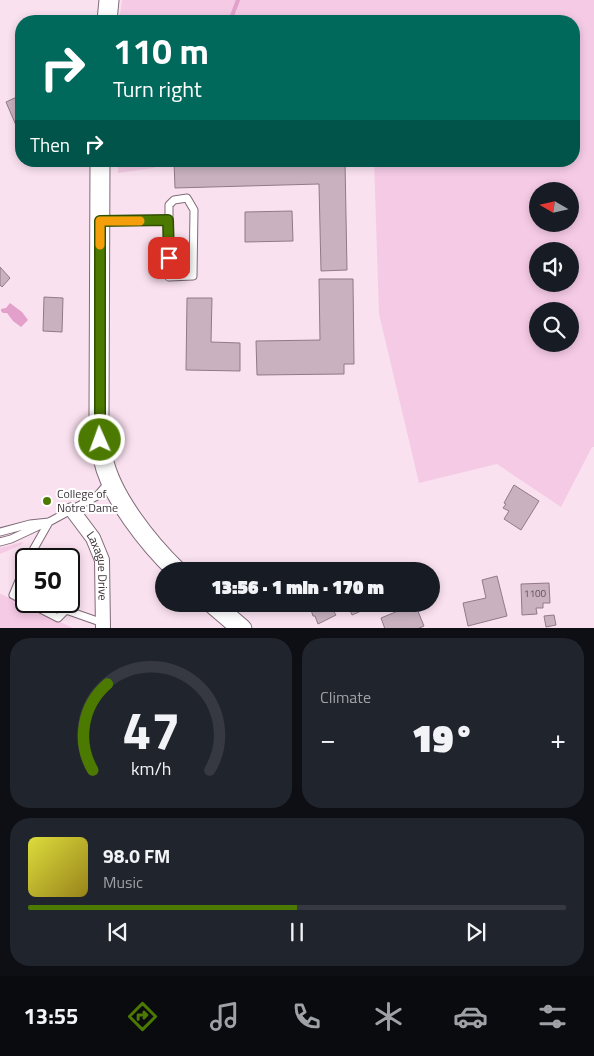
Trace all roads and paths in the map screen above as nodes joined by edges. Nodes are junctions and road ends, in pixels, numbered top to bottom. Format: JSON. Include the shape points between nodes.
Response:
{"nodes":[{"id":1,"x":109,"y":0,"type":"edge"},
{"id":2,"x":108,"y":15,"type":"edge"},
{"id":3,"x":100,"y":167,"type":"edge"},
{"id":4,"x":168,"y":220,"type":"junction"},
{"id":5,"x":100,"y":221,"type":"junction"},
{"id":6,"x":111,"y":480,"type":"junction"},
{"id":7,"x":72,"y":510,"type":"junction"},
{"id":8,"x":49,"y":522,"type":"junction"},
{"id":9,"x":0,"y":532,"type":"edge"},
{"id":10,"x":0,"y":542,"type":"edge"},
{"id":11,"x":34,"y":548,"type":"edge"},
{"id":12,"x":169,"y":562,"type":"edge"},
{"id":13,"x":223,"y":612,"type":"edge"},
{"id":14,"x":48,"y":613,"type":"edge"},
{"id":15,"x":63,"y":613,"type":"edge"},
{"id":16,"x":73,"y":613,"type":"edge"},
{"id":17,"x":103,"y":626,"type":"edge"},
{"id":18,"x":242,"y":628,"type":"edge"}],
"edges":[{"from":1,"to":2,"type":"main road"},
{"from":3,"to":5,"type":"main road"},
{"from":4,"to":4,"type":"lane","via":[[169,277],[193,276],[194,210],[187,198],[174,200],[169,205]]},
{"from":4,"to":5,"type":"lane"},
{"from":5,"to":6,"type":"main road","via":[[99,421],[103,460]]},
{"from":6,"to":7,"type":"lane","via":[[97,496]]},
{"from":6,"to":12,"type":"main road","via":[[134,520]]},
{"from":7,"to":8,"type":"lane"},
{"from":7,"to":17,"type":"street","name":"Laxague Drive","via":[[93,538],[102,560]]},
{"from":8,"to":9,"type":"lane"},
{"from":8,"to":10,"type":"lane"},
{"from":8,"to":11,"type":"lane"},
{"from":13,"to":18,"type":"main road"},
{"from":14,"to":15,"type":"lane","via":[[58,618]]},
{"from":16,"to":17,"type":"lane"}]}
